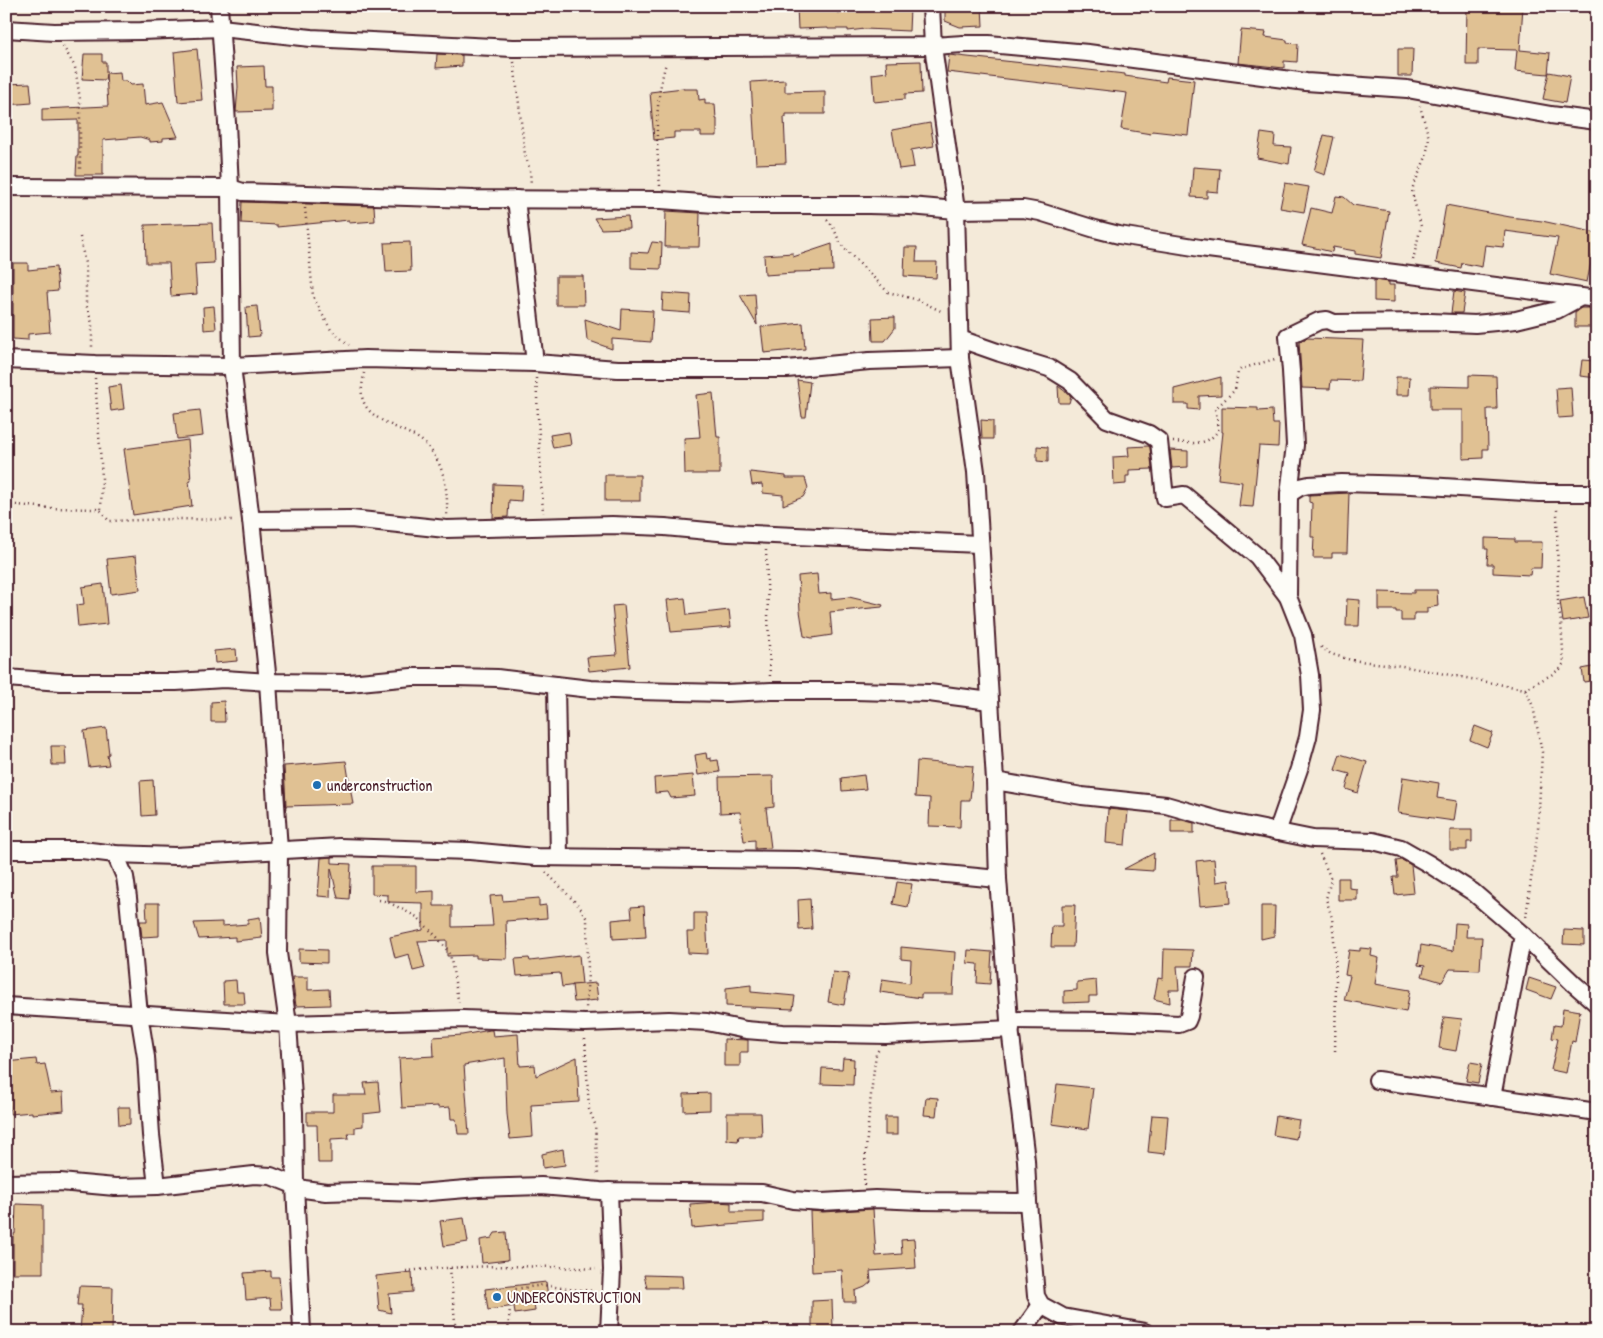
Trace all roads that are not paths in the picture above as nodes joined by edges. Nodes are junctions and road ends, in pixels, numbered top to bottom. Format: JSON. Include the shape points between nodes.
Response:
{"nodes":[{"id":1,"x":219,"y":6,"type":"edge"},
{"id":2,"x":930,"y":6,"type":"edge"},
{"id":3,"x":221,"y":28,"type":"junction"},
{"id":4,"x":6,"y":29,"type":"edge"},
{"id":5,"x":933,"y":46,"type":"junction"},
{"id":6,"x":1597,"y":121,"type":"edge"},
{"id":7,"x":6,"y":187,"type":"edge"},
{"id":8,"x":230,"y":188,"type":"junction"},
{"id":9,"x":523,"y":199,"type":"junction"},
{"id":10,"x":956,"y":210,"type":"junction"},
{"id":11,"x":1589,"y":298,"type":"edge"},
{"id":12,"x":960,"y":339,"type":"junction"},
{"id":13,"x":960,"y":358,"type":"junction"},
{"id":14,"x":6,"y":360,"type":"edge"},
{"id":15,"x":535,"y":363,"type":"junction"},
{"id":16,"x":232,"y":366,"type":"junction"},
{"id":17,"x":1597,"y":493,"type":"edge"},
{"id":18,"x":1288,"y":494,"type":"junction"},
{"id":19,"x":251,"y":520,"type":"junction"},
{"id":20,"x":979,"y":544,"type":"junction"},
{"id":21,"x":1288,"y":597,"type":"junction"},
{"id":22,"x":6,"y":678,"type":"edge"},
{"id":23,"x":268,"y":682,"type":"junction"},
{"id":24,"x":556,"y":685,"type":"junction"},
{"id":25,"x":990,"y":701,"type":"junction"},
{"id":26,"x":995,"y":781,"type":"junction"},
{"id":27,"x":1276,"y":832,"type":"junction"},
{"id":28,"x":6,"y":850,"type":"edge"},
{"id":29,"x":279,"y":850,"type":"junction"},
{"id":30,"x":115,"y":854,"type":"junction"},
{"id":31,"x":559,"y":857,"type":"junction"},
{"id":32,"x":998,"y":880,"type":"junction"},
{"id":33,"x":1523,"y":935,"type":"junction"},
{"id":34,"x":1196,"y":977,"type":"dead end"},
{"id":35,"x":1597,"y":1004,"type":"edge"},
{"id":36,"x":6,"y":1006,"type":"edge"},
{"id":37,"x":139,"y":1014,"type":"junction"},
{"id":38,"x":288,"y":1024,"type":"junction"},
{"id":39,"x":1010,"y":1024,"type":"junction"},
{"id":40,"x":1378,"y":1080,"type":"dead end"},
{"id":41,"x":1492,"y":1097,"type":"junction"},
{"id":42,"x":1597,"y":1112,"type":"edge"},
{"id":43,"x":6,"y":1183,"type":"edge"},
{"id":44,"x":157,"y":1186,"type":"junction"},
{"id":45,"x":295,"y":1186,"type":"junction"},
{"id":46,"x":604,"y":1191,"type":"junction"},
{"id":47,"x":1028,"y":1202,"type":"junction"},
{"id":48,"x":1041,"y":1306,"type":"junction"},
{"id":49,"x":302,"y":1332,"type":"edge"},
{"id":50,"x":610,"y":1332,"type":"edge"},
{"id":51,"x":1022,"y":1332,"type":"edge"},
{"id":52,"x":1145,"y":1332,"type":"edge"}],
"edges":[{"from":1,"to":3,"type":"street"},
{"from":2,"to":5,"type":"street"},
{"from":3,"to":4,"type":"street","via":[[54,32]]},
{"from":3,"to":5,"type":"street","via":[[311,38],[513,48]]},
{"from":3,"to":8,"type":"street"},
{"from":5,"to":6,"type":"street","via":[[989,44],[1088,53],[1306,82],[1416,90]]},
{"from":5,"to":10,"type":"street"},
{"from":7,"to":8,"type":"street"},
{"from":8,"to":9,"type":"street","via":[[242,192]]},
{"from":8,"to":16,"type":"street"},
{"from":9,"to":10,"type":"street","via":[[910,206]]},
{"from":9,"to":15,"type":"street"},
{"from":10,"to":11,"type":"street","via":[[1040,212],[1119,234],[1258,256]]},
{"from":10,"to":12,"type":"street"},
{"from":11,"to":18,"type":"street","via":[[1516,320],[1475,324],[1334,323],[1326,320],[1288,336],[1295,445]]},
{"from":12,"to":13,"type":"street"},
{"from":12,"to":21,"type":"street","via":[[1049,368],[1070,381],[1107,419],[1149,434],[1159,441],[1165,498],[1184,495],[1257,556]]},
{"from":13,"to":15,"type":"street","via":[[869,361],[788,369],[618,369]]},
{"from":13,"to":20,"type":"street","via":[[976,472]]},
{"from":14,"to":16,"type":"street"},
{"from":15,"to":16,"type":"street","via":[[365,359]]},
{"from":16,"to":19,"type":"street"},
{"from":17,"to":18,"type":"street","via":[[1342,483],[1309,485]]},
{"from":18,"to":21,"type":"street"},
{"from":19,"to":20,"type":"street","via":[[351,519],[446,529],[620,525]]},
{"from":19,"to":23,"type":"street"},
{"from":20,"to":25,"type":"street"},
{"from":21,"to":27,"type":"street","via":[[1303,635],[1312,710],[1299,769]]},
{"from":22,"to":23,"type":"street","via":[[61,682],[224,679]]},
{"from":23,"to":24,"type":"street","via":[[349,683],[455,677]]},
{"from":23,"to":29,"type":"street"},
{"from":24,"to":25,"type":"street","via":[[726,693],[929,693]]},
{"from":24,"to":31,"type":"street"},
{"from":25,"to":26,"type":"street"},
{"from":26,"to":27,"type":"street","via":[[1082,796],[1166,805]]},
{"from":26,"to":32,"type":"street"},
{"from":27,"to":33,"type":"street","via":[[1313,839],[1373,841],[1401,848],[1473,892]]},
{"from":28,"to":30,"type":"street","via":[[82,850]]},
{"from":29,"to":30,"type":"street","via":[[174,856]]},
{"from":29,"to":31,"type":"street","via":[[340,846]]},
{"from":29,"to":38,"type":"street","via":[[278,953]]},
{"from":30,"to":37,"type":"street","via":[[127,891]]},
{"from":31,"to":32,"type":"street","via":[[800,860]]},
{"from":32,"to":39,"type":"street"},
{"from":33,"to":35,"type":"street"},
{"from":33,"to":41,"type":"street"},
{"from":34,"to":39,"type":"street","via":[[1189,1016],[1187,1021],[1179,1024],[1111,1021]]},
{"from":36,"to":37,"type":"street"},
{"from":37,"to":38,"type":"street"},
{"from":37,"to":44,"type":"street"},
{"from":38,"to":39,"type":"street","via":[[462,1019],[585,1023],[669,1020],[707,1022],[746,1030],[886,1035]]},
{"from":38,"to":45,"type":"street"},
{"from":39,"to":47,"type":"street"},
{"from":40,"to":41,"type":"street"},
{"from":41,"to":42,"type":"street"},
{"from":43,"to":44,"type":"street"},
{"from":44,"to":45,"type":"street","via":[[254,1175],[271,1176]]},
{"from":45,"to":46,"type":"street","via":[[326,1192],[418,1193],[541,1186]]},
{"from":45,"to":49,"type":"street"},
{"from":46,"to":47,"type":"street","via":[[762,1193],[822,1202],[864,1199]]},
{"from":46,"to":50,"type":"street","via":[[612,1270]]},
{"from":47,"to":48,"type":"street","via":[[1036,1296]]},
{"from":48,"to":51,"type":"street"},
{"from":48,"to":52,"type":"street","via":[[1063,1317]]}]}
